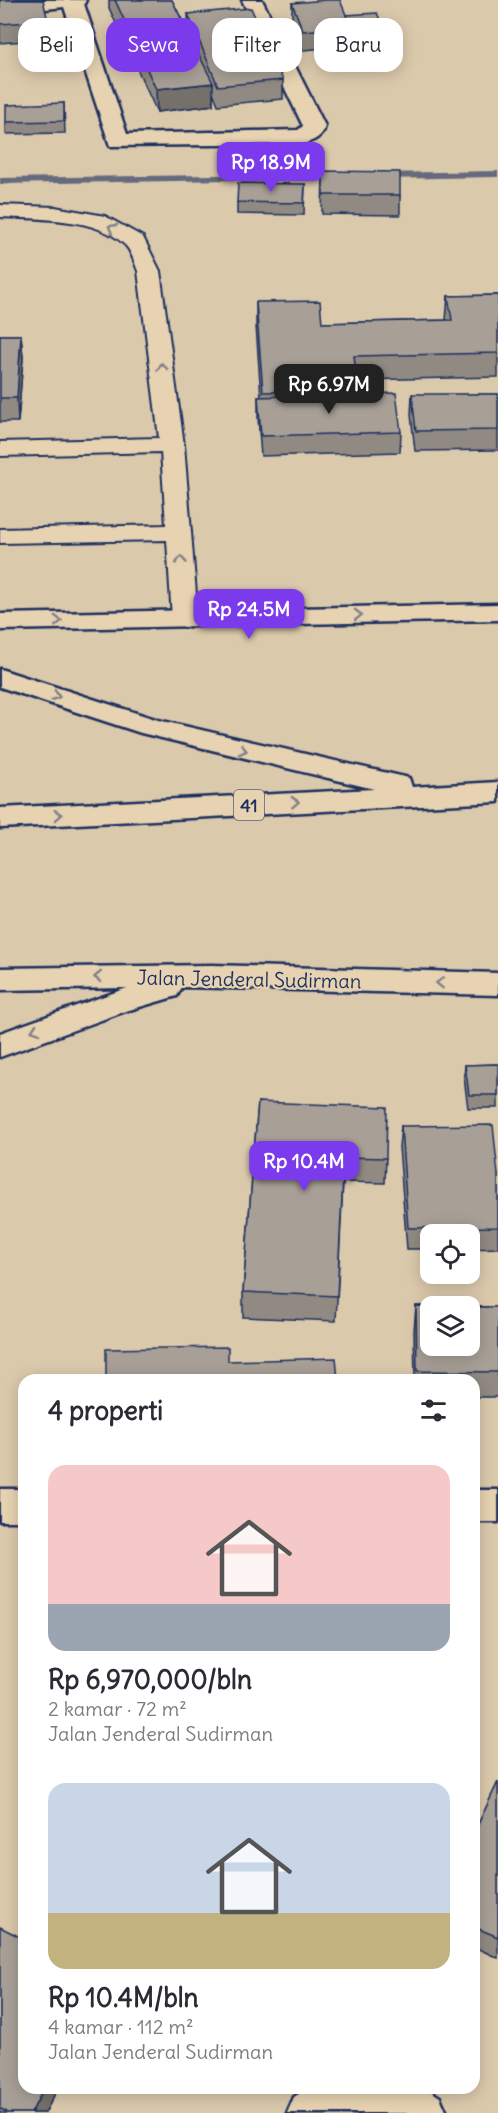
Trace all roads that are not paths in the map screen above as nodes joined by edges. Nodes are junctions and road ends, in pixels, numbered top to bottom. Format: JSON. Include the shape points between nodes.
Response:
{"nodes":[{"id":1,"x":72,"y":0,"type":"edge"},
{"id":2,"x":76,"y":0,"type":"edge"},
{"id":3,"x":252,"y":0,"type":"edge"},
{"id":4,"x":0,"y":8,"type":"edge"},
{"id":5,"x":0,"y":211,"type":"edge"},
{"id":6,"x":172,"y":445,"type":"junction"},
{"id":7,"x":0,"y":449,"type":"edge"},
{"id":8,"x":179,"y":532,"type":"junction"},
{"id":9,"x":0,"y":536,"type":"edge"},
{"id":10,"x":498,"y":612,"type":"edge"},
{"id":11,"x":185,"y":619,"type":"junction"},
{"id":12,"x":0,"y":622,"type":"edge"},
{"id":13,"x":0,"y":678,"type":"edge"},
{"id":14,"x":498,"y":792,"type":"edge"},
{"id":15,"x":441,"y":794,"type":"junction"},
{"id":16,"x":0,"y":818,"type":"edge"},
{"id":17,"x":212,"y":975,"type":"junction"},
{"id":18,"x":0,"y":979,"type":"edge"},
{"id":19,"x":498,"y":984,"type":"edge"},
{"id":20,"x":0,"y":1045,"type":"edge"},
{"id":21,"x":0,"y":1505,"type":"edge"},
{"id":22,"x":18,"y":1505,"type":"edge"},
{"id":23,"x":480,"y":1506,"type":"edge"},
{"id":24,"x":498,"y":1506,"type":"edge"},
{"id":25,"x":352,"y":2094,"type":"edge"},
{"id":26,"x":381,"y":2094,"type":"edge"},
{"id":27,"x":310,"y":2113,"type":"edge"},
{"id":28,"x":424,"y":2113,"type":"edge"}],
"edges":[{"from":1,"to":2,"type":"main road"},
{"from":1,"to":3,"type":"main road","via":[[118,141],[303,137],[314,126]]},
{"from":1,"to":4,"type":"main road"},
{"from":6,"to":5,"type":"lane","one_way":true,"via":[[149,271],[135,242],[98,220],[55,213]]},
{"from":6,"to":7,"type":"lane"},
{"from":6,"to":8,"type":"lane"},
{"from":8,"to":9,"type":"lane"},
{"from":11,"to":8,"type":"lane","one_way":true},
{"from":11,"to":10,"type":"main road","one_way":true},
{"from":12,"to":11,"type":"main road","one_way":true},
{"from":13,"to":15,"type":"main road","one_way":true,"via":[[151,727]]},
{"from":14,"to":15,"type":"main road","number":"41"},
{"from":16,"to":15,"type":"main road","number":"41","one_way":true},
{"from":17,"to":18,"type":"main road","name":"Jalan Jenderal Sudirman","one_way":true},
{"from":19,"to":17,"type":"main road","name":"Jalan Jenderal Sudirman","one_way":true},
{"from":17,"to":20,"type":"main road","one_way":true,"via":[[115,1003]]},
{"from":21,"to":22,"type":"main road"},
{"from":23,"to":24,"type":"main road"},
{"from":25,"to":27,"type":"main road","via":[[342,2095]]},
{"from":26,"to":28,"type":"main road","via":[[400,2098]]}]}
